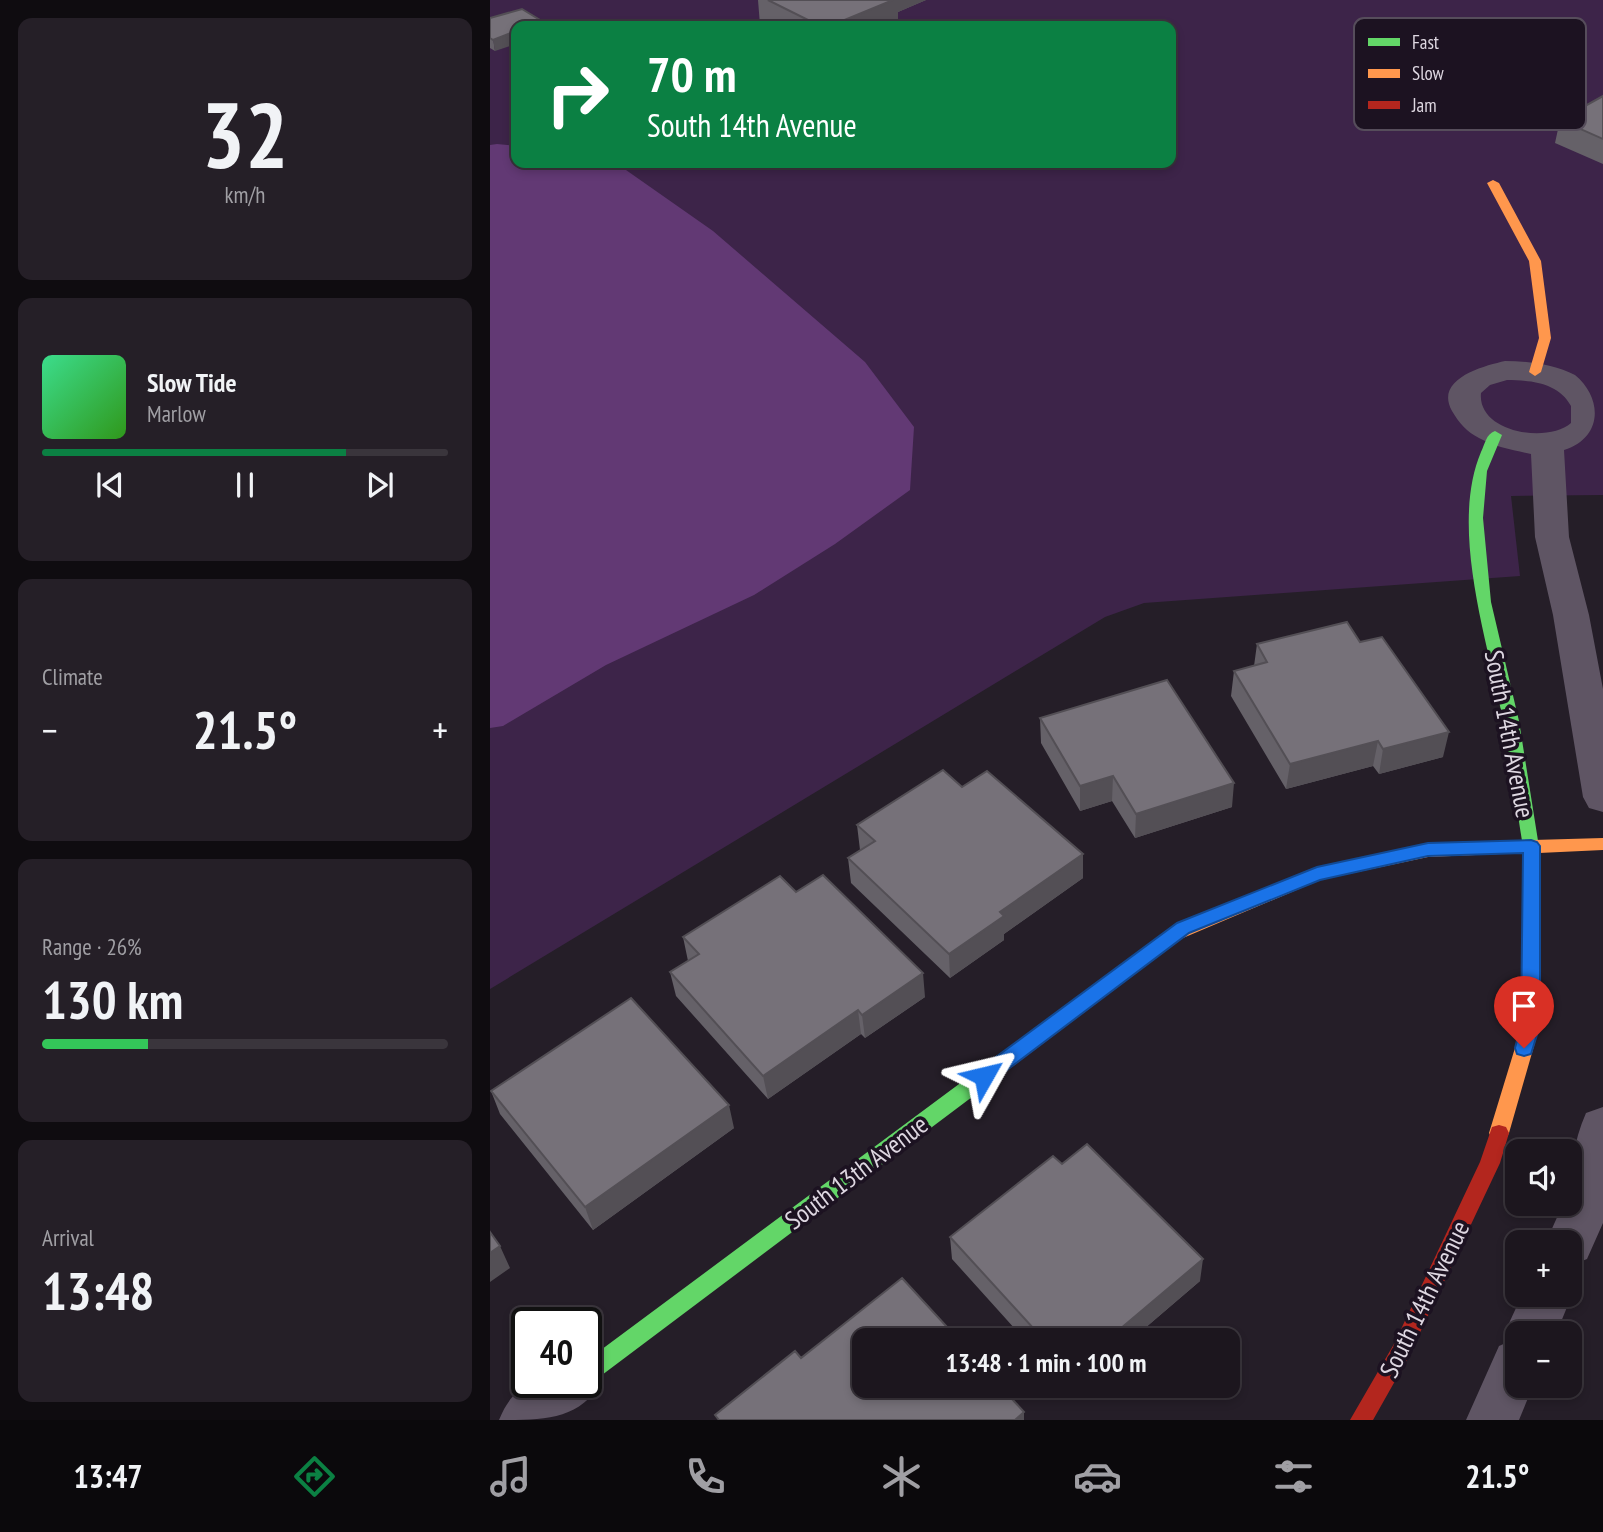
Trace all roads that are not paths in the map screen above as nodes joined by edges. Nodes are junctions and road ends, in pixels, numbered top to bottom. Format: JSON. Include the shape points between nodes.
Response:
{"nodes":[{"id":1,"x":1493,"y":183,"type":"dead end"},
{"id":2,"x":1535,"y":372,"type":"junction"},
{"id":3,"x":1495,"y":435,"type":"junction"},
{"id":4,"x":1548,"y":444,"type":"junction"},
{"id":5,"x":1603,"y":797,"type":"edge"},
{"id":6,"x":1603,"y":845,"type":"edge"},
{"id":7,"x":1531,"y":846,"type":"junction"},
{"id":8,"x":1603,"y":1128,"type":"edge"},
{"id":9,"x":1576,"y":1230,"type":"edge"},
{"id":10,"x":602,"y":1362,"type":"edge"},
{"id":11,"x":1505,"y":1391,"type":"edge"},
{"id":12,"x":554,"y":1398,"type":"edge"},
{"id":13,"x":525,"y":1420,"type":"edge"},
{"id":14,"x":1361,"y":1420,"type":"edge"},
{"id":15,"x":1492,"y":1420,"type":"edge"}],
"edges":[{"from":1,"to":2,"type":"street","via":[[1535,261],[1545,338]]},
{"from":2,"to":3,"type":"street","via":[[1490,373],[1470,385],[1464,402],[1467,412]]},
{"from":2,"to":4,"type":"street","via":[[1572,387],[1589,409],[1589,418],[1578,434]]},
{"from":3,"to":4,"type":"street","via":[[1521,443]]},
{"from":3,"to":7,"type":"street","name":"South 14th Avenue","via":[[1480,471],[1476,518],[1484,602],[1511,720]]},
{"from":4,"to":5,"type":"street","via":[[1552,537],[1571,615]]},
{"from":6,"to":7,"type":"street","name":"South 13th Avenue"},
{"from":7,"to":10,"type":"street","name":"South 13th Avenue","via":[[1428,850],[1317,874],[1183,928]]},
{"from":7,"to":14,"type":"street","name":"South 14th Avenue","via":[[1531,1025],[1490,1163],[1401,1351]]},
{"from":8,"to":9,"type":"street","via":[[1587,1204]]},
{"from":11,"to":15,"type":"street"},
{"from":12,"to":13,"type":"street"}]}
